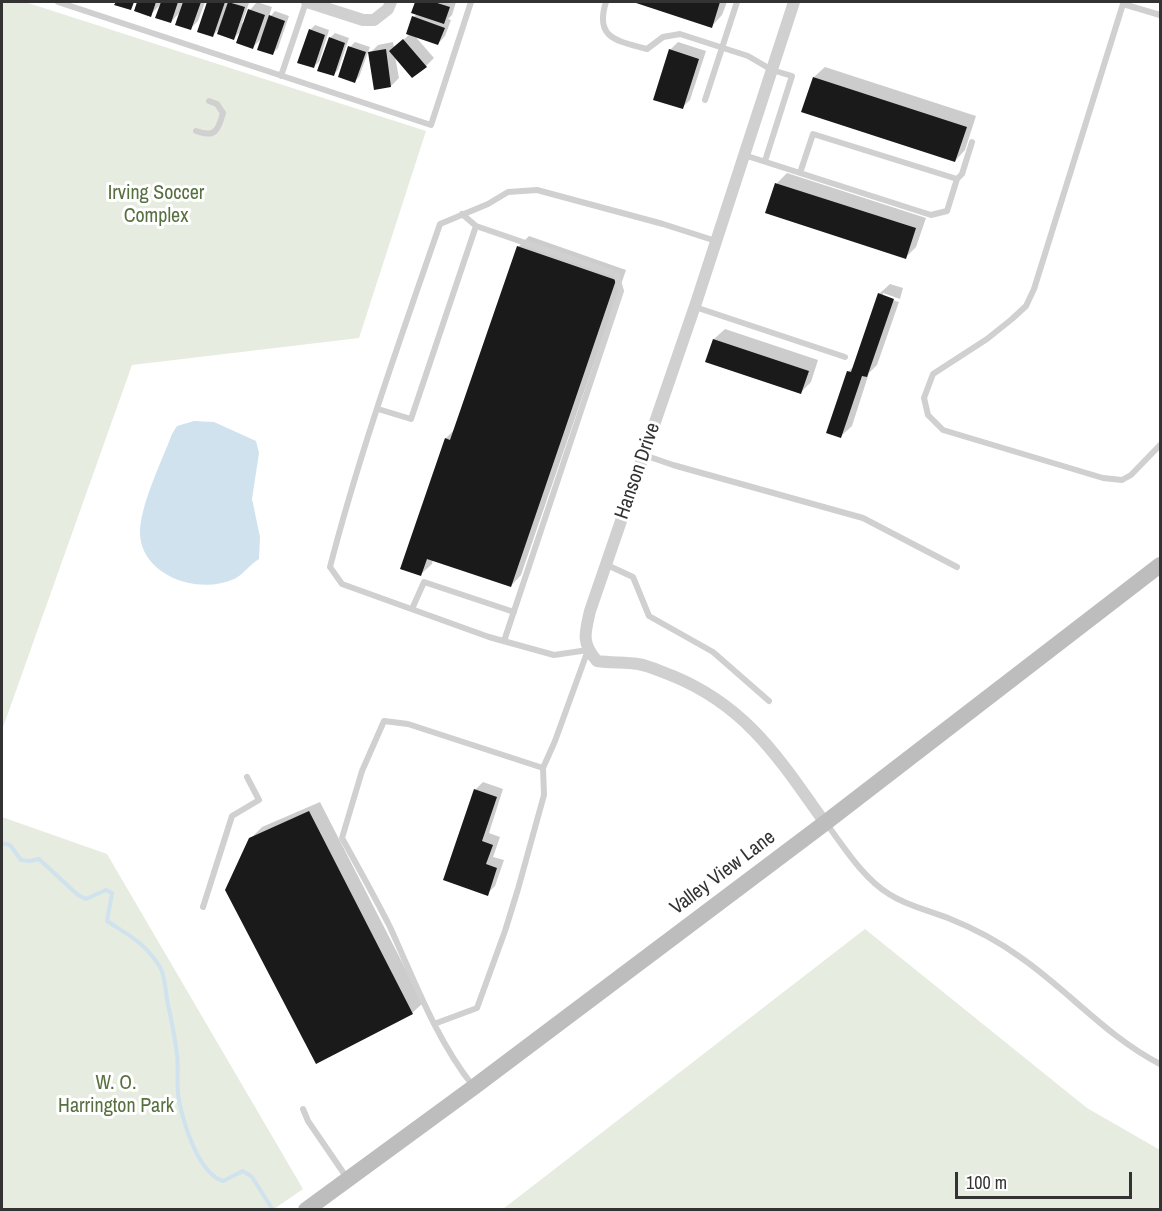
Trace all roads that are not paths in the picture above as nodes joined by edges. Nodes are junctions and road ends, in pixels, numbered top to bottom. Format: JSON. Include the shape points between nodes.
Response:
{"nodes":[{"id":1,"x":58,"y":2,"type":"edge"},
{"id":2,"x":306,"y":2,"type":"edge"},
{"id":3,"x":391,"y":2,"type":"edge"},
{"id":4,"x":471,"y":2,"type":"edge"},
{"id":5,"x":606,"y":2,"type":"edge"},
{"id":6,"x":737,"y":2,"type":"edge"},
{"id":7,"x":794,"y":2,"type":"edge"},
{"id":8,"x":1123,"y":3,"type":"edge"},
{"id":9,"x":1161,"y":15,"type":"edge"},
{"id":10,"x":722,"y":48,"type":"junction"},
{"id":11,"x":772,"y":70,"type":"junction"},
{"id":12,"x":281,"y":76,"type":"junction"},
{"id":13,"x":705,"y":100,"type":"dead end"},
{"id":14,"x":209,"y":101,"type":"dead end"},
{"id":15,"x":196,"y":131,"type":"dead end"},
{"id":16,"x":972,"y":142,"type":"dead end"},
{"id":17,"x":744,"y":155,"type":"junction"},
{"id":18,"x":765,"y":161,"type":"junction"},
{"id":19,"x":800,"y":173,"type":"junction"},
{"id":20,"x":957,"y":179,"type":"junction"},
{"id":21,"x":462,"y":214,"type":"junction"},
{"id":22,"x":476,"y":226,"type":"junction"},
{"id":23,"x":716,"y":241,"type":"junction"},
{"id":24,"x":694,"y":307,"type":"junction"},
{"id":25,"x":845,"y":357,"type":"dead end"},
{"id":26,"x":378,"y":409,"type":"junction"},
{"id":27,"x":1161,"y":445,"type":"edge"},
{"id":28,"x":644,"y":455,"type":"junction"},
{"id":29,"x":606,"y":564,"type":"junction"},
{"id":30,"x":1161,"y":565,"type":"edge"},
{"id":31,"x":957,"y":567,"type":"dead end"},
{"id":32,"x":412,"y":609,"type":"junction"},
{"id":33,"x":514,"y":612,"type":"junction"},
{"id":34,"x":504,"y":641,"type":"junction"},
{"id":35,"x":588,"y":650,"type":"junction"},
{"id":36,"x":769,"y":701,"type":"dead end"},
{"id":37,"x":543,"y":768,"type":"junction"},
{"id":38,"x":248,"y":777,"type":"dead end"},
{"id":39,"x":825,"y":823,"type":"junction"},
{"id":40,"x":203,"y":907,"type":"dead end"},
{"id":41,"x":434,"y":1024,"type":"junction"},
{"id":42,"x":1161,"y":1064,"type":"edge"},
{"id":43,"x":474,"y":1087,"type":"junction"},
{"id":44,"x":303,"y":1109,"type":"dead end"},
{"id":45,"x":347,"y":1178,"type":"junction"},
{"id":46,"x":306,"y":1209,"type":"edge"}],
"edges":[{"from":1,"to":12,"type":"lane"},
{"from":2,"to":3,"type":"street","via":[[363,20],[374,20]]},
{"from":2,"to":12,"type":"lane"},
{"from":4,"to":12,"type":"lane","via":[[431,125]]},
{"from":5,"to":10,"type":"lane","via":[[602,14],[613,39],[647,49],[663,37],[680,34]]},
{"from":6,"to":10,"type":"lane"},
{"from":7,"to":11,"type":"street","name":"Hanson Drive"},
{"from":8,"to":9,"type":"lane"},
{"from":8,"to":27,"type":"lane","via":[[1026,306],[987,339],[933,374],[924,398],[928,415],[943,430],[1103,478],[1122,480],[1131,475]]},
{"from":10,"to":11,"type":"lane","via":[[748,56]]},
{"from":10,"to":13,"type":"lane"},
{"from":11,"to":17,"type":"street","name":"Hanson Drive"},
{"from":11,"to":18,"type":"lane","via":[[792,76]]},
{"from":14,"to":15,"type":"lane","via":[[223,113],[217,130],[206,134]]},
{"from":16,"to":20,"type":"lane"},
{"from":17,"to":18,"type":"lane"},
{"from":17,"to":23,"type":"street","name":"Hanson Drive"},
{"from":18,"to":19,"type":"lane"},
{"from":19,"to":20,"type":"lane","via":[[931,214],[947,211]]},
{"from":19,"to":20,"type":"lane","via":[[813,134]]},
{"from":21,"to":22,"type":"lane"},
{"from":21,"to":23,"type":"lane","via":[[508,192],[537,190]]},
{"from":21,"to":26,"type":"lane","via":[[440,224]]},
{"from":22,"to":26,"type":"lane","via":[[411,419]]},
{"from":22,"to":33,"type":"lane","via":[[616,274],[621,291]]},
{"from":23,"to":24,"type":"street","name":"Hanson Drive"},
{"from":24,"to":25,"type":"lane"},
{"from":24,"to":28,"type":"street","name":"Hanson Drive"},
{"from":26,"to":32,"type":"lane","via":[[330,567],[342,584]]},
{"from":28,"to":29,"type":"street","name":"Hanson Drive"},
{"from":28,"to":31,"type":"lane","via":[[863,518]]},
{"from":29,"to":35,"type":"street","name":"Hanson Drive","via":[[584,635]]},
{"from":29,"to":36,"type":"lane","via":[[633,577],[649,616],[713,652]]},
{"from":30,"to":39,"type":"main road","name":"Valley View Lane"},
{"from":32,"to":33,"type":"lane","via":[[424,582]]},
{"from":32,"to":34,"type":"lane"},
{"from":33,"to":34,"type":"lane"},
{"from":34,"to":35,"type":"lane","via":[[554,655]]},
{"from":35,"to":37,"type":"lane"},
{"from":35,"to":39,"type":"street","via":[[597,661],[638,664],[694,685],[727,707],[764,741]]},
{"from":37,"to":41,"type":"lane","via":[[544,795],[521,879],[477,1008]]},
{"from":37,"to":41,"type":"lane","via":[[408,723],[384,721],[362,771],[342,838],[388,923]]},
{"from":38,"to":40,"type":"lane","via":[[259,800],[232,816]]},
{"from":39,"to":42,"type":"lane","via":[[888,894],[996,941],[1115,1035]]},
{"from":39,"to":43,"type":"main road","name":"Valley View Lane"},
{"from":41,"to":43,"type":"lane"},
{"from":43,"to":45,"type":"main road","name":"Valley View Lane"},
{"from":44,"to":45,"type":"lane"},
{"from":45,"to":46,"type":"main road","name":"Valley View Lane"}]}
